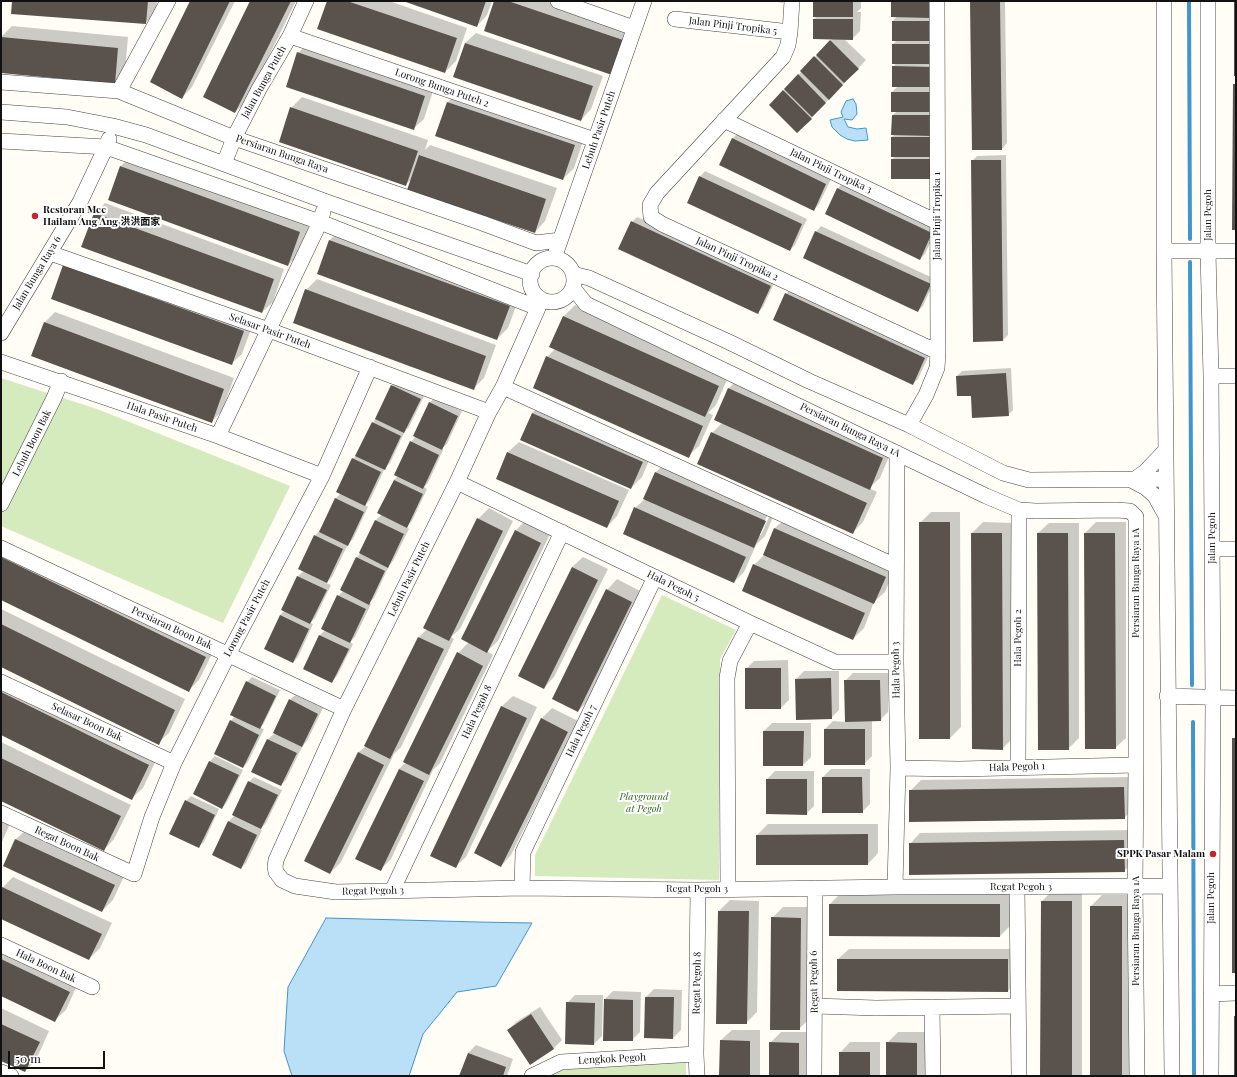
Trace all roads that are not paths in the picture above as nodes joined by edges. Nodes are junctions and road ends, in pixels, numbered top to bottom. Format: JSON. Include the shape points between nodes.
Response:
{"nodes":[{"id":1,"x":168,"y":1,"type":"edge"},
{"id":2,"x":306,"y":1,"type":"edge"},
{"id":3,"x":558,"y":1,"type":"edge"},
{"id":4,"x":644,"y":1,"type":"edge"},
{"id":5,"x":792,"y":1,"type":"edge"},
{"id":6,"x":937,"y":1,"type":"edge"},
{"id":7,"x":1164,"y":1,"type":"edge"},
{"id":8,"x":1208,"y":1,"type":"edge"},
{"id":9,"x":675,"y":19,"type":"dead end"},
{"id":10,"x":634,"y":28,"type":"junction"},
{"id":11,"x":790,"y":32,"type":"junction"},
{"id":12,"x":290,"y":36,"type":"junction"},
{"id":13,"x":1,"y":82,"type":"edge"},
{"id":14,"x":119,"y":90,"type":"junction"},
{"id":15,"x":1,"y":112,"type":"edge"},
{"id":16,"x":724,"y":120,"type":"junction"},
{"id":17,"x":113,"y":126,"type":"junction"},
{"id":18,"x":234,"y":138,"type":"junction"},
{"id":19,"x":595,"y":140,"type":"junction"},
{"id":20,"x":1,"y":141,"type":"edge"},
{"id":21,"x":106,"y":147,"type":"junction"},
{"id":22,"x":224,"y":164,"type":"junction"},
{"id":23,"x":327,"y":202,"type":"junction"},
{"id":24,"x":320,"y":222,"type":"junction"},
{"id":25,"x":937,"y":222,"type":"junction"},
{"id":26,"x":560,"y":240,"type":"junction"},
{"id":27,"x":1164,"y":251,"type":"junction"},
{"id":28,"x":1208,"y":251,"type":"junction"},
{"id":29,"x":1236,"y":251,"type":"edge"},
{"id":30,"x":50,"y":254,"type":"junction"},
{"id":31,"x":554,"y":258,"type":"junction"},
{"id":32,"x":532,"y":274,"type":"junction"},
{"id":33,"x":573,"y":281,"type":"junction"},
{"id":34,"x":539,"y":303,"type":"junction"},
{"id":35,"x":269,"y":330,"type":"junction"},
{"id":36,"x":1,"y":333,"type":"edge"},
{"id":37,"x":938,"y":352,"type":"junction"},
{"id":38,"x":1,"y":362,"type":"edge"},
{"id":39,"x":370,"y":366,"type":"junction"},
{"id":40,"x":1211,"y":376,"type":"junction"},
{"id":41,"x":1236,"y":376,"type":"edge"},
{"id":42,"x":61,"y":381,"type":"junction"},
{"id":43,"x":503,"y":387,"type":"junction"},
{"id":44,"x":489,"y":412,"type":"junction"},
{"id":45,"x":909,"y":425,"type":"junction"},
{"id":46,"x":218,"y":436,"type":"junction"},
{"id":47,"x":1166,"y":450,"type":"junction"},
{"id":48,"x":897,"y":453,"type":"junction"},
{"id":49,"x":322,"y":476,"type":"junction"},
{"id":50,"x":1132,"y":479,"type":"junction"},
{"id":51,"x":1166,"y":479,"type":"junction"},
{"id":52,"x":457,"y":482,"type":"junction"},
{"id":53,"x":1,"y":504,"type":"edge"},
{"id":54,"x":1019,"y":510,"type":"junction"},
{"id":55,"x":1166,"y":517,"type":"junction"},
{"id":56,"x":562,"y":532,"type":"junction"},
{"id":57,"x":1,"y":548,"type":"edge"},
{"id":58,"x":1212,"y":549,"type":"junction"},
{"id":59,"x":1236,"y":549,"type":"edge"},
{"id":60,"x":896,"y":566,"type":"junction"},
{"id":61,"x":655,"y":578,"type":"junction"},
{"id":62,"x":750,"y":623,"type":"junction"},
{"id":63,"x":228,"y":654,"type":"junction"},
{"id":64,"x":896,"y":662,"type":"junction"},
{"id":65,"x":1,"y":682,"type":"edge"},
{"id":66,"x":1167,"y":696,"type":"junction"},
{"id":67,"x":1213,"y":698,"type":"junction"},
{"id":68,"x":1236,"y":698,"type":"edge"},
{"id":69,"x":344,"y":709,"type":"junction"},
{"id":70,"x":174,"y":763,"type":"junction"},
{"id":71,"x":1136,"y":765,"type":"junction"},
{"id":72,"x":1018,"y":767,"type":"junction"},
{"id":73,"x":898,"y":768,"type":"junction"},
{"id":74,"x":1,"y":813,"type":"edge"},
{"id":75,"x":276,"y":860,"type":"joint"},
{"id":76,"x":134,"y":874,"type":"joint"},
{"id":77,"x":1170,"y":886,"type":"junction"},
{"id":78,"x":895,"y":887,"type":"junction"},
{"id":79,"x":1017,"y":887,"type":"junction"},
{"id":80,"x":1135,"y":887,"type":"junction"},
{"id":81,"x":522,"y":888,"type":"junction"},
{"id":82,"x":815,"y":888,"type":"junction"},
{"id":83,"x":728,"y":889,"type":"junction"},
{"id":84,"x":698,"y":890,"type":"junction"},
{"id":85,"x":392,"y":891,"type":"junction"},
{"id":86,"x":1,"y":945,"type":"edge"},
{"id":87,"x":92,"y":987,"type":"dead end"},
{"id":88,"x":1236,"y":993,"type":"edge"},
{"id":89,"x":1211,"y":994,"type":"junction"},
{"id":90,"x":814,"y":1006,"type":"junction"},
{"id":91,"x":1018,"y":1006,"type":"junction"},
{"id":92,"x":932,"y":1007,"type":"junction"},
{"id":93,"x":696,"y":1054,"type":"junction"},
{"id":94,"x":1,"y":1072,"type":"edge"},
{"id":95,"x":11,"y":1076,"type":"edge"},
{"id":96,"x":532,"y":1076,"type":"edge"},
{"id":97,"x":697,"y":1076,"type":"edge"},
{"id":98,"x":814,"y":1076,"type":"edge"},
{"id":99,"x":933,"y":1076,"type":"edge"},
{"id":100,"x":1019,"y":1076,"type":"edge"},
{"id":101,"x":1137,"y":1076,"type":"edge"},
{"id":102,"x":1172,"y":1076,"type":"edge"},
{"id":103,"x":1211,"y":1076,"type":"edge"}],
"edges":[{"from":1,"to":14,"type":"street"},
{"from":2,"to":12,"type":"street","name":"Jalan Bunga Puteh"},
{"from":3,"to":10,"type":"street"},
{"from":4,"to":10,"type":"street","name":"Lebuh Pasir Puteh"},
{"from":5,"to":11,"type":"street"},
{"from":6,"to":25,"type":"street","name":"Jalan Pinji Tropika 1"},
{"from":7,"to":27,"type":"street"},
{"from":8,"to":28,"type":"street","name":"Jalan Pegoh"},
{"from":9,"to":11,"type":"street","name":"Jalan Pinji Tropika 5"},
{"from":10,"to":19,"type":"street","name":"Lebuh Pasir Puteh"},
{"from":11,"to":16,"type":"street","via":[[783,57]]},
{"from":12,"to":18,"type":"street","name":"Jalan Bunga Puteh"},
{"from":12,"to":19,"type":"street","name":"Lorong Bunga Puteh 2"},
{"from":13,"to":14,"type":"street","name":"Persiaran Bunga Raya"},
{"from":14,"to":18,"type":"street","name":"Persiaran Bunga Raya"},
{"from":15,"to":17,"type":"street","via":[[66,117]]},
{"from":16,"to":25,"type":"street","name":"Jalan Pinji Tropika 3"},
{"from":16,"to":37,"type":"street","name":"Jalan Pinji Tropika 2","via":[[657,193],[650,205],[651,218]]},
{"from":17,"to":21,"type":"street","name":"Jalan Bunga Raya 6"},
{"from":17,"to":22,"type":"street","via":[[146,135]]},
{"from":18,"to":22,"type":"street","name":"Jalan Bunga Puteh"},
{"from":18,"to":26,"type":"street","name":"Persiaran Bunga Raya","via":[[536,243]]},
{"from":19,"to":26,"type":"street","name":"Lebuh Pasir Puteh"},
{"from":20,"to":21,"type":"street"},
{"from":21,"to":24,"type":"street"},
{"from":21,"to":30,"type":"street","name":"Jalan Bunga Raya 6","via":[[80,202]]},
{"from":22,"to":23,"type":"street"},
{"from":23,"to":24,"type":"street"},
{"from":23,"to":32,"type":"street"},
{"from":24,"to":34,"type":"street"},
{"from":24,"to":35,"type":"street"},
{"from":25,"to":37,"type":"street","name":"Jalan Pinji Tropika 1"},
{"from":26,"to":31,"type":"street","name":"Lebuh Pasir Puteh"},
{"from":27,"to":28,"type":"street"},
{"from":27,"to":47,"type":"street"},
{"from":28,"to":29,"type":"street"},
{"from":28,"to":40,"type":"street","name":"Jalan Pegoh"},
{"from":30,"to":35,"type":"street","name":"Selasar Pasir Puteh"},
{"from":30,"to":36,"type":"street","name":"Jalan Bunga Raya 6"},
{"from":31,"to":32,"type":"street","via":[[540,262]]},
{"from":31,"to":33,"type":"street","via":[[569,266]]},
{"from":32,"to":34,"type":"street","via":[[531,283]]},
{"from":33,"to":34,"type":"street","via":[[567,296],[559,301]]},
{"from":33,"to":45,"type":"street","via":[[589,278]]},
{"from":33,"to":48,"type":"street","name":"Persiaran Bunga Raya 1A","via":[[586,304]]},
{"from":34,"to":43,"type":"street","name":"Lebuh Pasir Puteh"},
{"from":35,"to":39,"type":"street","name":"Selasar Pasir Puteh"},
{"from":35,"to":46,"type":"street"},
{"from":37,"to":45,"type":"street","name":"Jalan Pinji Tropika 1","via":[[937,368],[926,395]]},
{"from":38,"to":42,"type":"street","name":"Hala Pasir Puteh"},
{"from":39,"to":44,"type":"street","name":"Selasar Pasir Puteh"},
{"from":39,"to":49,"type":"street","name":"Lorong Pasir Puteh"},
{"from":40,"to":41,"type":"street"},
{"from":40,"to":58,"type":"street","name":"Jalan Pegoh"},
{"from":42,"to":46,"type":"street","name":"Hala Pasir Puteh"},
{"from":42,"to":53,"type":"street","name":"Lebuh Boon Bak"},
{"from":43,"to":44,"type":"street","name":"Lebuh Pasir Puteh"},
{"from":43,"to":60,"type":"street"},
{"from":44,"to":52,"type":"street","name":"Lebuh Pasir Puteh"},
{"from":45,"to":50,"type":"street","via":[[1003,472],[1029,480]]},
{"from":46,"to":49,"type":"street","name":"Hala Pasir Puteh"},
{"from":47,"to":50,"type":"street","via":[[1145,472]]},
{"from":47,"to":51,"type":"street"},
{"from":48,"to":54,"type":"street","name":"Persiaran Bunga Raya 1A"},
{"from":48,"to":60,"type":"street","name":"Hala Pegoh 3"},
{"from":49,"to":63,"type":"street","name":"Lorong Pasir Puteh"},
{"from":50,"to":51,"type":"street"},
{"from":50,"to":55,"type":"street","via":[[1155,496]]},
{"from":51,"to":55,"type":"street"},
{"from":52,"to":56,"type":"street","name":"Hala Pegoh 5"},
{"from":52,"to":69,"type":"street","name":"Lebuh Pasir Puteh"},
{"from":54,"to":71,"type":"street","name":"Persiaran Bunga Raya 1A","via":[[1116,510],[1130,511],[1136,517]]},
{"from":54,"to":72,"type":"street","name":"Hala Pegoh 2"},
{"from":55,"to":66,"type":"street"},
{"from":56,"to":61,"type":"street","name":"Hala Pegoh 5"},
{"from":56,"to":85,"type":"street","name":"Hala Pegoh 8"},
{"from":57,"to":63,"type":"street","name":"Persiaran Boon Bak"},
{"from":58,"to":59,"type":"street"},
{"from":58,"to":67,"type":"street","name":"Jalan Pegoh"},
{"from":60,"to":64,"type":"street","name":"Hala Pegoh 3"},
{"from":61,"to":62,"type":"street","name":"Hala Pegoh 5"},
{"from":61,"to":81,"type":"street","name":"Hala Pegoh 7","via":[[523,852]]},
{"from":62,"to":64,"type":"street","name":"Hala Pegoh 5","via":[[835,662]]},
{"from":62,"to":83,"type":"street","via":[[730,661],[727,678]]},
{"from":63,"to":69,"type":"street","name":"Persiaran Boon Bak"},
{"from":63,"to":70,"type":"street","name":"Lorong Pasir Puteh"},
{"from":64,"to":73,"type":"street","name":"Hala Pegoh 3"},
{"from":65,"to":70,"type":"street","name":"Selasar Boon Bak"},
{"from":66,"to":67,"type":"street"},
{"from":66,"to":77,"type":"street"},
{"from":67,"to":68,"type":"street"},
{"from":67,"to":89,"type":"street","name":"Jalan Pegoh"},
{"from":69,"to":75,"type":"street","name":"Lebuh Pasir Puteh"},
{"from":70,"to":76,"type":"street","name":"Lorong Pasir Puteh","via":[[152,817]]},
{"from":71,"to":72,"type":"street","name":"Hala Pegoh 1"},
{"from":71,"to":80,"type":"street","name":"Persiaran Bunga Raya 1A"},
{"from":72,"to":73,"type":"street","name":"Hala Pegoh 1"},
{"from":73,"to":78,"type":"street","name":"Hala Pegoh 3"},
{"from":74,"to":76,"type":"street","name":"Regat Boon Bak"},
{"from":75,"to":85,"type":"street","name":"Regat Pegoh 3","via":[[275,867],[279,876],[295,886],[336,892]]},
{"from":77,"to":80,"type":"street","name":"Regat Pegoh 3"},
{"from":77,"to":102,"type":"street"},
{"from":78,"to":79,"type":"street","name":"Regat Pegoh 3"},
{"from":78,"to":82,"type":"street","name":"Regat Pegoh 3"},
{"from":79,"to":80,"type":"street","name":"Regat Pegoh 3"},
{"from":79,"to":91,"type":"street"},
{"from":80,"to":101,"type":"street","name":"Persiaran Bunga Raya 1A"},
{"from":81,"to":84,"type":"street","name":"Regat Pegoh 3"},
{"from":81,"to":85,"type":"street","name":"Regat Pegoh 3"},
{"from":82,"to":83,"type":"street","name":"Regat Pegoh 3"},
{"from":82,"to":90,"type":"street","name":"Regat Pegoh 6"},
{"from":83,"to":84,"type":"street","name":"Regat Pegoh 3"},
{"from":84,"to":93,"type":"street","name":"Regat Pegoh 8"},
{"from":86,"to":87,"type":"street","name":"Hala Boon Bak"},
{"from":88,"to":89,"type":"street"},
{"from":89,"to":103,"type":"street","name":"Jalan Pegoh"},
{"from":90,"to":92,"type":"street"},
{"from":90,"to":98,"type":"street","name":"Regat Pegoh 6"},
{"from":91,"to":92,"type":"street"},
{"from":91,"to":100,"type":"street"},
{"from":92,"to":99,"type":"street"},
{"from":93,"to":96,"type":"street","name":"Lengkok Pegoh","via":[[561,1062]]},
{"from":93,"to":97,"type":"street","name":"Regat Pegoh 8"},
{"from":94,"to":95,"type":"street"}]}
